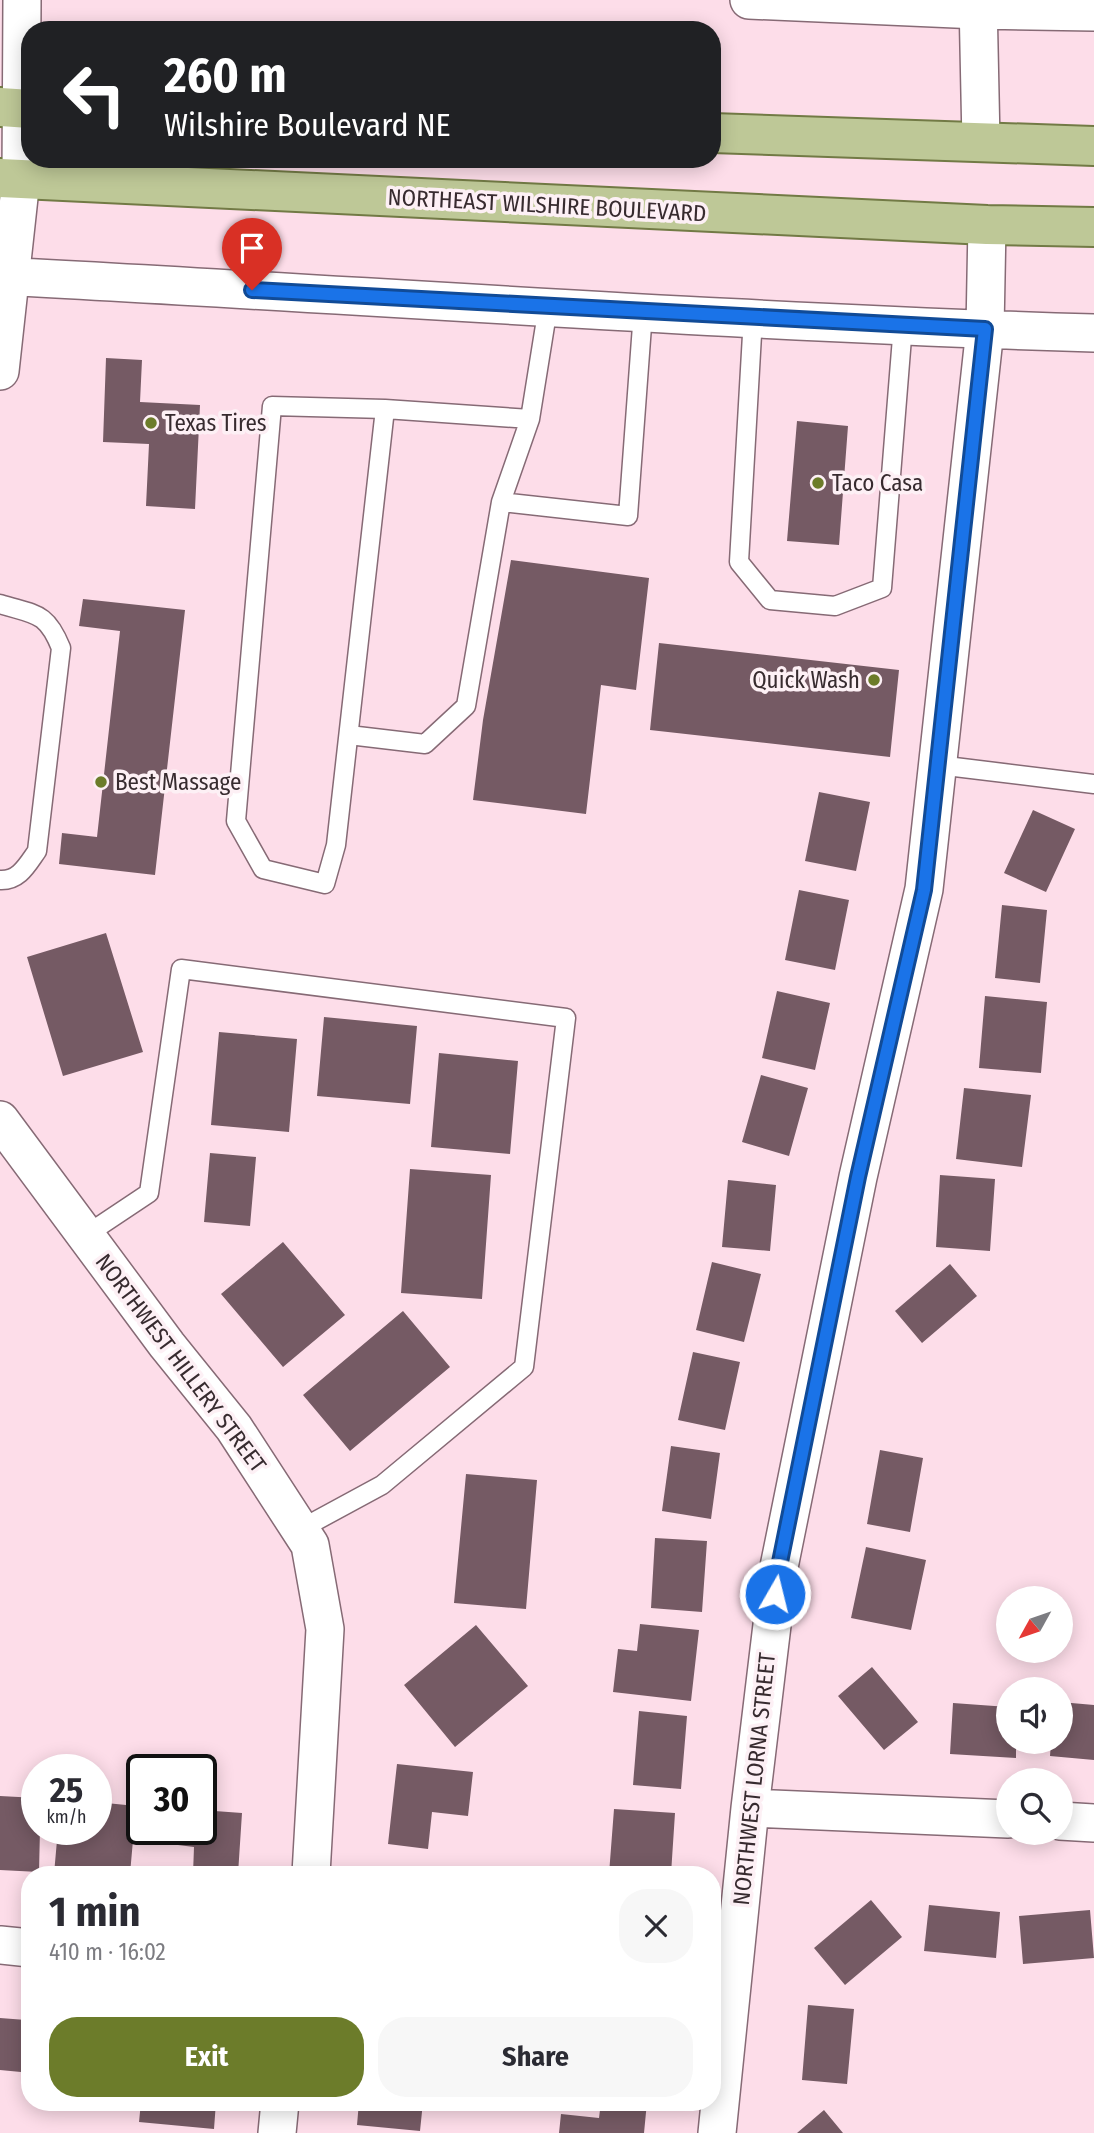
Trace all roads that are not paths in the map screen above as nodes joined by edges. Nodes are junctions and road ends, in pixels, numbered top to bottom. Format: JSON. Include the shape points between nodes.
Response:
{"nodes":[{"id":1,"x":22,"y":0,"type":"edge"},
{"id":2,"x":749,"y":0,"type":"edge"},
{"id":3,"x":978,"y":5,"type":"edge"},
{"id":4,"x":1094,"y":12,"type":"edge"},
{"id":5,"x":21,"y":21,"type":"edge"},
{"id":6,"x":21,"y":22,"type":"edge"},
{"id":7,"x":17,"y":108,"type":"edge"},
{"id":8,"x":721,"y":133,"type":"edge"},
{"id":9,"x":981,"y":142,"type":"junction"},
{"id":10,"x":1094,"y":146,"type":"edge"},
{"id":11,"x":11,"y":179,"type":"edge"},
{"id":12,"x":988,"y":225,"type":"junction"},
{"id":13,"x":1094,"y":227,"type":"edge"},
{"id":14,"x":5,"y":277,"type":"edge"},
{"id":15,"x":548,"y":307,"type":"junction"},
{"id":16,"x":643,"y":312,"type":"junction"},
{"id":17,"x":753,"y":317,"type":"junction"},
{"id":18,"x":904,"y":325,"type":"junction"},
{"id":19,"x":985,"y":329,"type":"junction"},
{"id":20,"x":1094,"y":333,"type":"edge"},
{"id":21,"x":0,"y":370,"type":"edge"},
{"id":22,"x":385,"y":409,"type":"junction"},
{"id":23,"x":530,"y":419,"type":"junction"},
{"id":24,"x":501,"y":502,"type":"junction"},
{"id":25,"x":0,"y":604,"type":"edge"},
{"id":26,"x":349,"y":735,"type":"junction"},
{"id":27,"x":938,"y":765,"type":"junction"},
{"id":28,"x":1094,"y":784,"type":"edge"},
{"id":29,"x":0,"y":880,"type":"edge"},
{"id":30,"x":0,"y":1120,"type":"edge"},
{"id":31,"x":86,"y":1235,"type":"junction"},
{"id":32,"x":299,"y":1530,"type":"junction"},
{"id":33,"x":750,"y":1808,"type":"junction"},
{"id":34,"x":996,"y":1818,"type":"edge"},
{"id":35,"x":1073,"y":1822,"type":"edge"},
{"id":36,"x":1094,"y":1823,"type":"edge"},
{"id":37,"x":311,"y":1866,"type":"edge"},
{"id":38,"x":0,"y":1945,"type":"edge"},
{"id":39,"x":21,"y":1947,"type":"edge"},
{"id":40,"x":721,"y":2094,"type":"edge"},
{"id":41,"x":279,"y":2111,"type":"edge"},
{"id":42,"x":719,"y":2111,"type":"edge"},
{"id":43,"x":277,"y":2133,"type":"edge"},
{"id":44,"x":717,"y":2133,"type":"edge"}],
"edges":[{"from":1,"to":5,"type":"street"},
{"from":2,"to":3,"type":"street"},
{"from":3,"to":4,"type":"street"},
{"from":3,"to":9,"type":"street"},
{"from":6,"to":7,"type":"street"},
{"from":7,"to":11,"type":"street"},
{"from":8,"to":9,"type":"main road"},
{"from":9,"to":10,"type":"main road"},
{"from":11,"to":12,"type":"main road","name":"NORTHEAST WILSHIRE BOULEVARD"},
{"from":11,"to":14,"type":"street"},
{"from":12,"to":13,"type":"main road","name":"NORTHEAST WILSHIRE BOULEVARD"},
{"from":12,"to":19,"type":"street","name":"NORTHWEST LORNA STREET"},
{"from":14,"to":15,"type":"street"},
{"from":14,"to":21,"type":"street"},
{"from":15,"to":16,"type":"street"},
{"from":15,"to":23,"type":"lane"},
{"from":16,"to":17,"type":"street"},
{"from":16,"to":24,"type":"lane","via":[[628,516]]},
{"from":17,"to":18,"type":"street"},
{"from":17,"to":18,"type":"lane","via":[[739,562],[770,600],[835,606],[881,588]]},
{"from":18,"to":19,"type":"street"},
{"from":19,"to":20,"type":"street"},
{"from":19,"to":27,"type":"street","name":"NORTHWEST LORNA STREET"},
{"from":22,"to":23,"type":"lane"},
{"from":22,"to":26,"type":"lane"},
{"from":22,"to":26,"type":"lane","via":[[272,406],[236,821],[263,869],[325,884],[336,845]]},
{"from":23,"to":24,"type":"lane"},
{"from":24,"to":26,"type":"lane","via":[[466,706],[425,744]]},
{"from":25,"to":29,"type":"lane","via":[[42,617],[61,648],[37,851],[20,875]]},
{"from":27,"to":28,"type":"lane"},
{"from":27,"to":33,"type":"street","name":"NORTHWEST LORNA STREET","via":[[924,890],[858,1177],[779,1567]]},
{"from":30,"to":31,"type":"street","name":"NORTHWEST HILLERY STREET"},
{"from":31,"to":32,"type":"street","name":"NORTHWEST HILLERY STREET","via":[[234,1428]]},
{"from":31,"to":32,"type":"lane","via":[[149,1193],[181,969],[566,1018],[524,1367],[382,1485]]},
{"from":32,"to":37,"type":"street","name":"NORTHWEST HILLERY STREET","via":[[310,1545],[325,1629]]},
{"from":33,"to":34,"type":"street"},
{"from":33,"to":40,"type":"street","name":"NORTHWEST LORNA STREET"},
{"from":35,"to":36,"type":"street"},
{"from":38,"to":39,"type":"street"},
{"from":41,"to":43,"type":"street"},
{"from":42,"to":44,"type":"street","name":"NORTHWEST LORNA STREET"}]}
